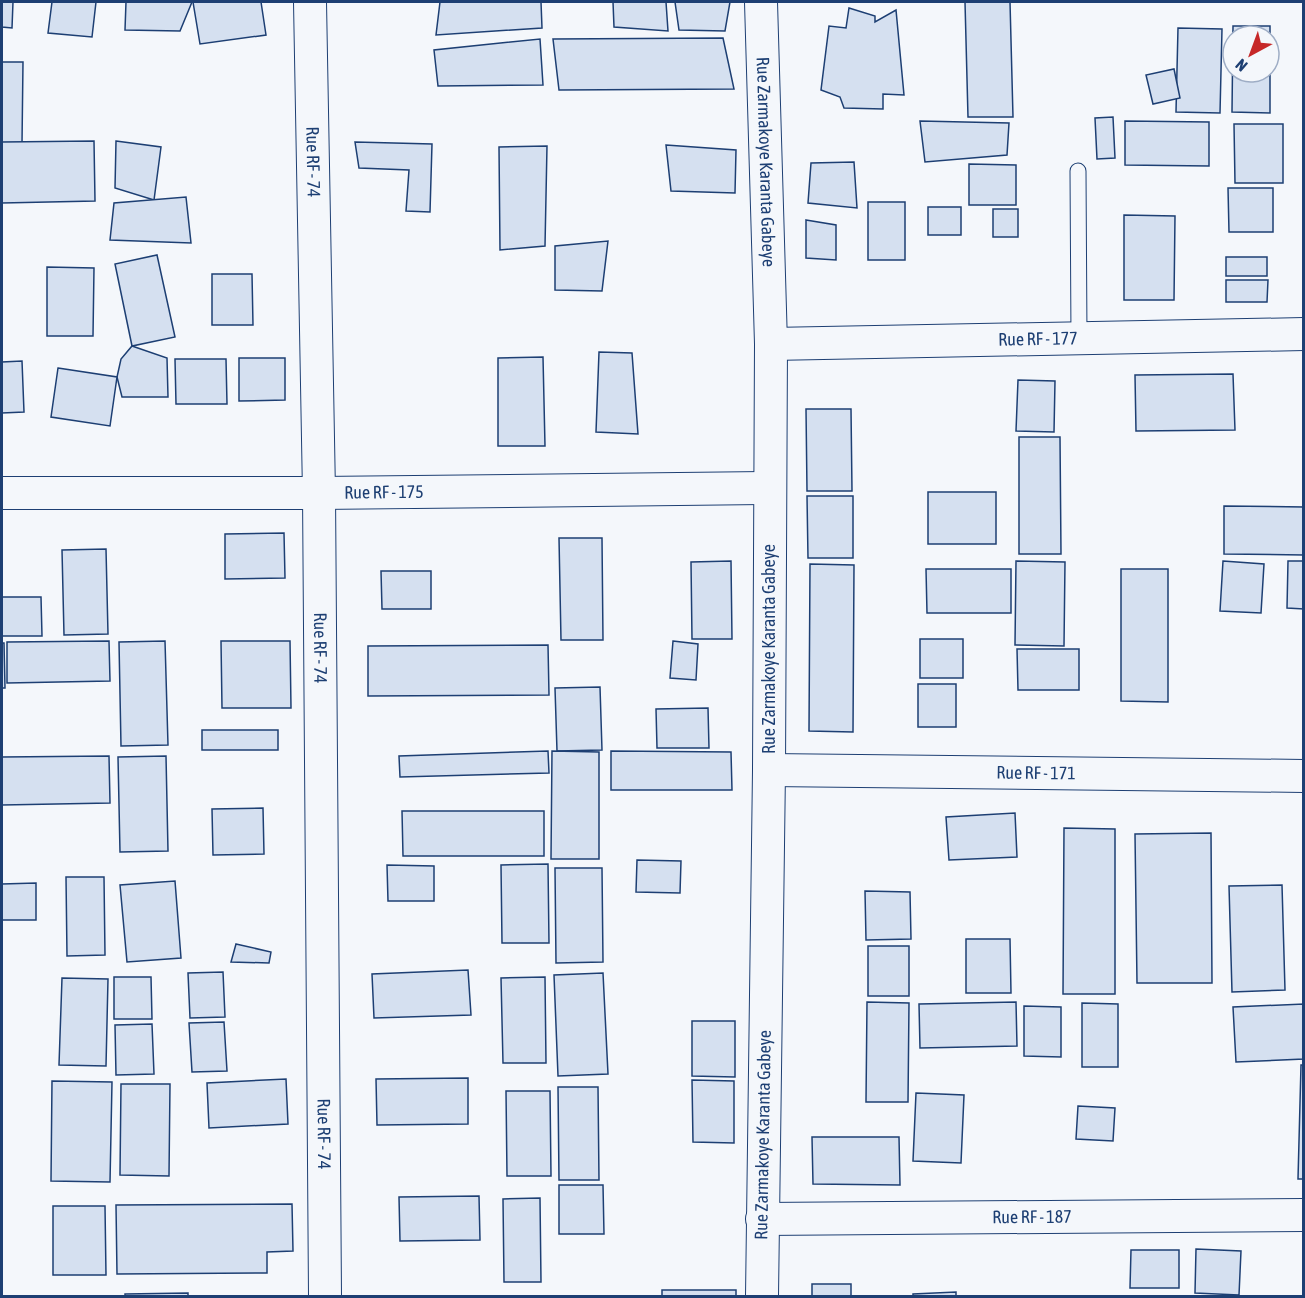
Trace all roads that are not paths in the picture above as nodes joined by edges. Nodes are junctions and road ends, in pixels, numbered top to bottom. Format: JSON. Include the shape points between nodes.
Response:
{"nodes":[{"id":1,"x":310,"y":2,"type":"edge"},
{"id":2,"x":761,"y":2,"type":"edge"},
{"id":3,"x":1078,"y":171,"type":"dead end"},
{"id":4,"x":1304,"y":334,"type":"edge"},
{"id":5,"x":1079,"y":338,"type":"junction"},
{"id":6,"x":771,"y":344,"type":"junction"},
{"id":7,"x":769,"y":488,"type":"junction"},
{"id":8,"x":2,"y":493,"type":"edge"},
{"id":9,"x":319,"y":493,"type":"junction"},
{"id":10,"x":769,"y":770,"type":"junction"},
{"id":11,"x":1304,"y":776,"type":"edge"},
{"id":12,"x":1304,"y":1215,"type":"edge"},
{"id":13,"x":762,"y":1219,"type":"junction"},
{"id":14,"x":325,"y":1296,"type":"edge"},
{"id":15,"x":762,"y":1296,"type":"edge"}],
"edges":[{"from":1,"to":9,"type":"street","name":"Rue RF - 74"},
{"from":2,"to":6,"type":"street","name":"Rue Zarmakoye Karanta Gabeye"},
{"from":3,"to":5,"type":"lane"},
{"from":4,"to":5,"type":"street","name":"Rue RF - 177"},
{"from":5,"to":6,"type":"street","name":"Rue RF - 177"},
{"from":6,"to":7,"type":"street","name":"Rue Zarmakoye Karanta Gabeye"},
{"from":7,"to":9,"type":"street","name":"Rue RF - 175"},
{"from":7,"to":10,"type":"street","name":"Rue Zarmakoye Karanta Gabeye"},
{"from":8,"to":9,"type":"street","name":"Rue RF - 175"},
{"from":9,"to":14,"type":"street","name":"Rue RF - 74"},
{"from":10,"to":11,"type":"street","name":"Rue RF - 171"},
{"from":10,"to":13,"type":"street","name":"Rue Zarmakoye Karanta Gabeye"},
{"from":12,"to":13,"type":"street","name":"Rue RF - 187"},
{"from":13,"to":15,"type":"street","name":"Rue Zarmakoye Karanta Gabeye"}]}
